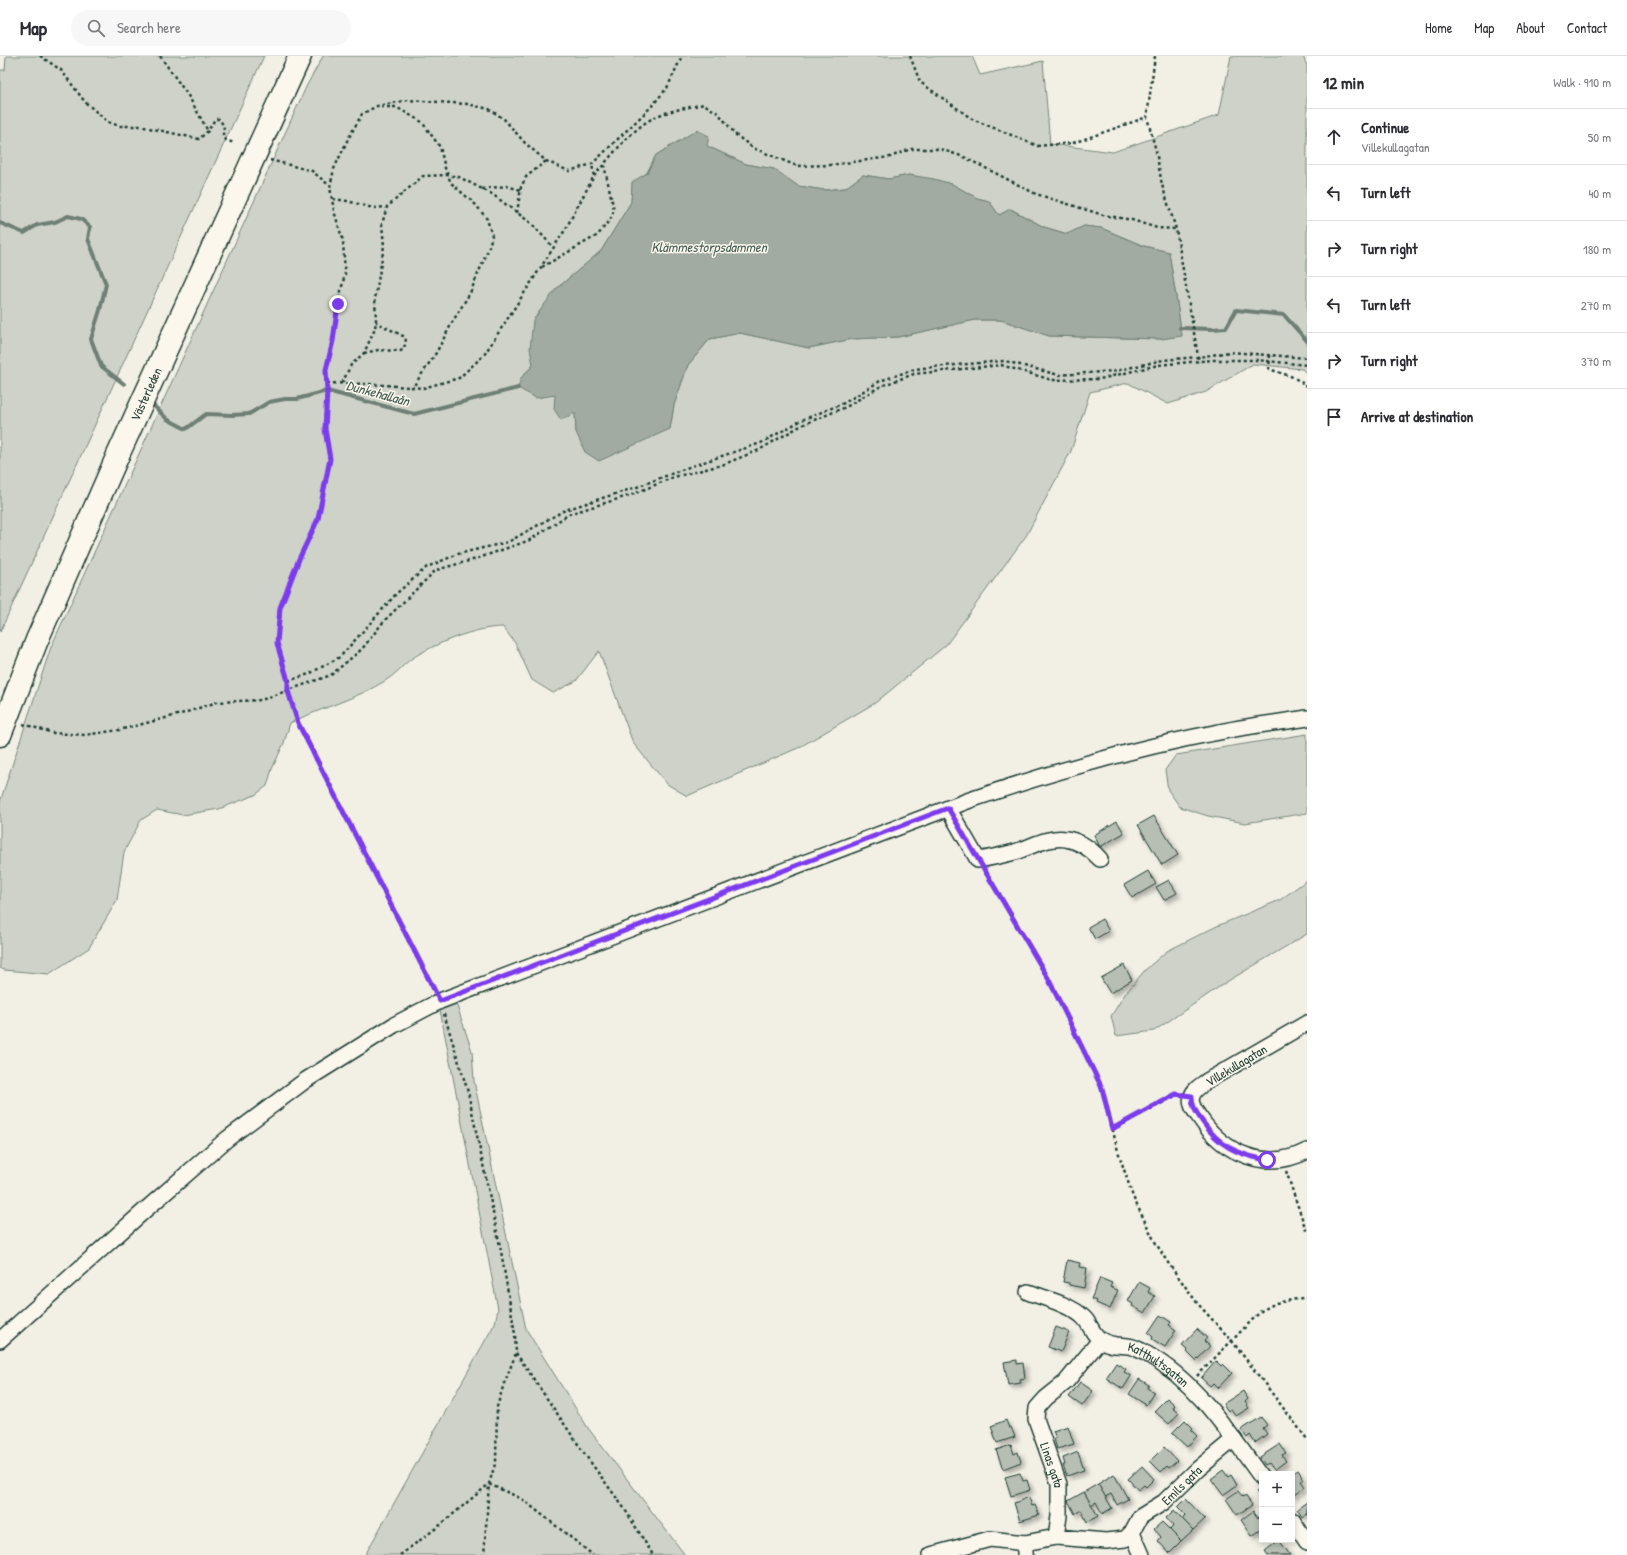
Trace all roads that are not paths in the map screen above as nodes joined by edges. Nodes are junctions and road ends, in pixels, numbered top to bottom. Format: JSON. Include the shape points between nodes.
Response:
{"nodes":[{"id":1,"x":289,"y":56,"type":"edge"},
{"id":2,"x":300,"y":56,"type":"edge"},
{"id":3,"x":0,"y":708,"type":"edge"},
{"id":4,"x":1307,"y":718,"type":"edge"},
{"id":5,"x":0,"y":735,"type":"edge"},
{"id":6,"x":948,"y":808,"type":"junction"},
{"id":7,"x":1100,"y":859,"type":"dead end"},
{"id":8,"x":1307,"y":1023,"type":"edge"},
{"id":9,"x":1307,"y":1151,"type":"edge"},
{"id":10,"x":1028,"y":1292,"type":"dead end"},
{"id":11,"x":0,"y":1340,"type":"edge"},
{"id":12,"x":1100,"y":1340,"type":"junction"},
{"id":13,"x":1234,"y":1439,"type":"junction"},
{"id":14,"x":1258,"y":1482,"type":"edge"},
{"id":15,"x":1295,"y":1524,"type":"edge"},
{"id":16,"x":1132,"y":1532,"type":"junction"},
{"id":17,"x":1056,"y":1537,"type":"junction"},
{"id":18,"x":1307,"y":1542,"type":"edge"},
{"id":19,"x":1025,"y":1549,"type":"edge"},
{"id":20,"x":931,"y":1555,"type":"edge"},
{"id":21,"x":1142,"y":1555,"type":"edge"}],
"edges":[{"from":1,"to":3,"type":"highway","name":"Västerleden","via":[[106,457]]},
{"from":2,"to":5,"type":"highway","name":"Västerleden","via":[[118,455]]},
{"from":4,"to":6,"type":"street","via":[[1214,732],[1140,750],[1016,784]]},
{"from":6,"to":7,"type":"street","via":[[978,860],[1016,851],[1046,840],[1065,838],[1078,842]]},
{"from":6,"to":11,"type":"street","via":[[440,1001],[394,1025],[306,1080],[227,1139]]},
{"from":8,"to":9,"type":"street","name":"Villekullagatan","via":[[1207,1081],[1196,1088],[1192,1096],[1192,1105],[1205,1125],[1219,1141],[1232,1150],[1267,1160],[1282,1159]]},
{"from":10,"to":12,"type":"street","via":[[1082,1315]]},
{"from":12,"to":13,"type":"street","name":"Katthultsgatan","via":[[1137,1348],[1149,1355],[1189,1385]]},
{"from":12,"to":17,"type":"street","name":"Linas gata","via":[[1066,1382],[1037,1408],[1036,1419],[1059,1484]]},
{"from":13,"to":14,"type":"street","name":"Katthultsgatan"},
{"from":13,"to":16,"type":"street","name":"Emils gata","via":[[1164,1502],[1140,1517]]},
{"from":15,"to":18,"type":"street"},
{"from":16,"to":17,"type":"street","via":[[1125,1539],[1116,1541]]},
{"from":16,"to":21,"type":"street"},
{"from":17,"to":19,"type":"street"},
{"from":19,"to":20,"type":"street","via":[[990,1539]]}]}
